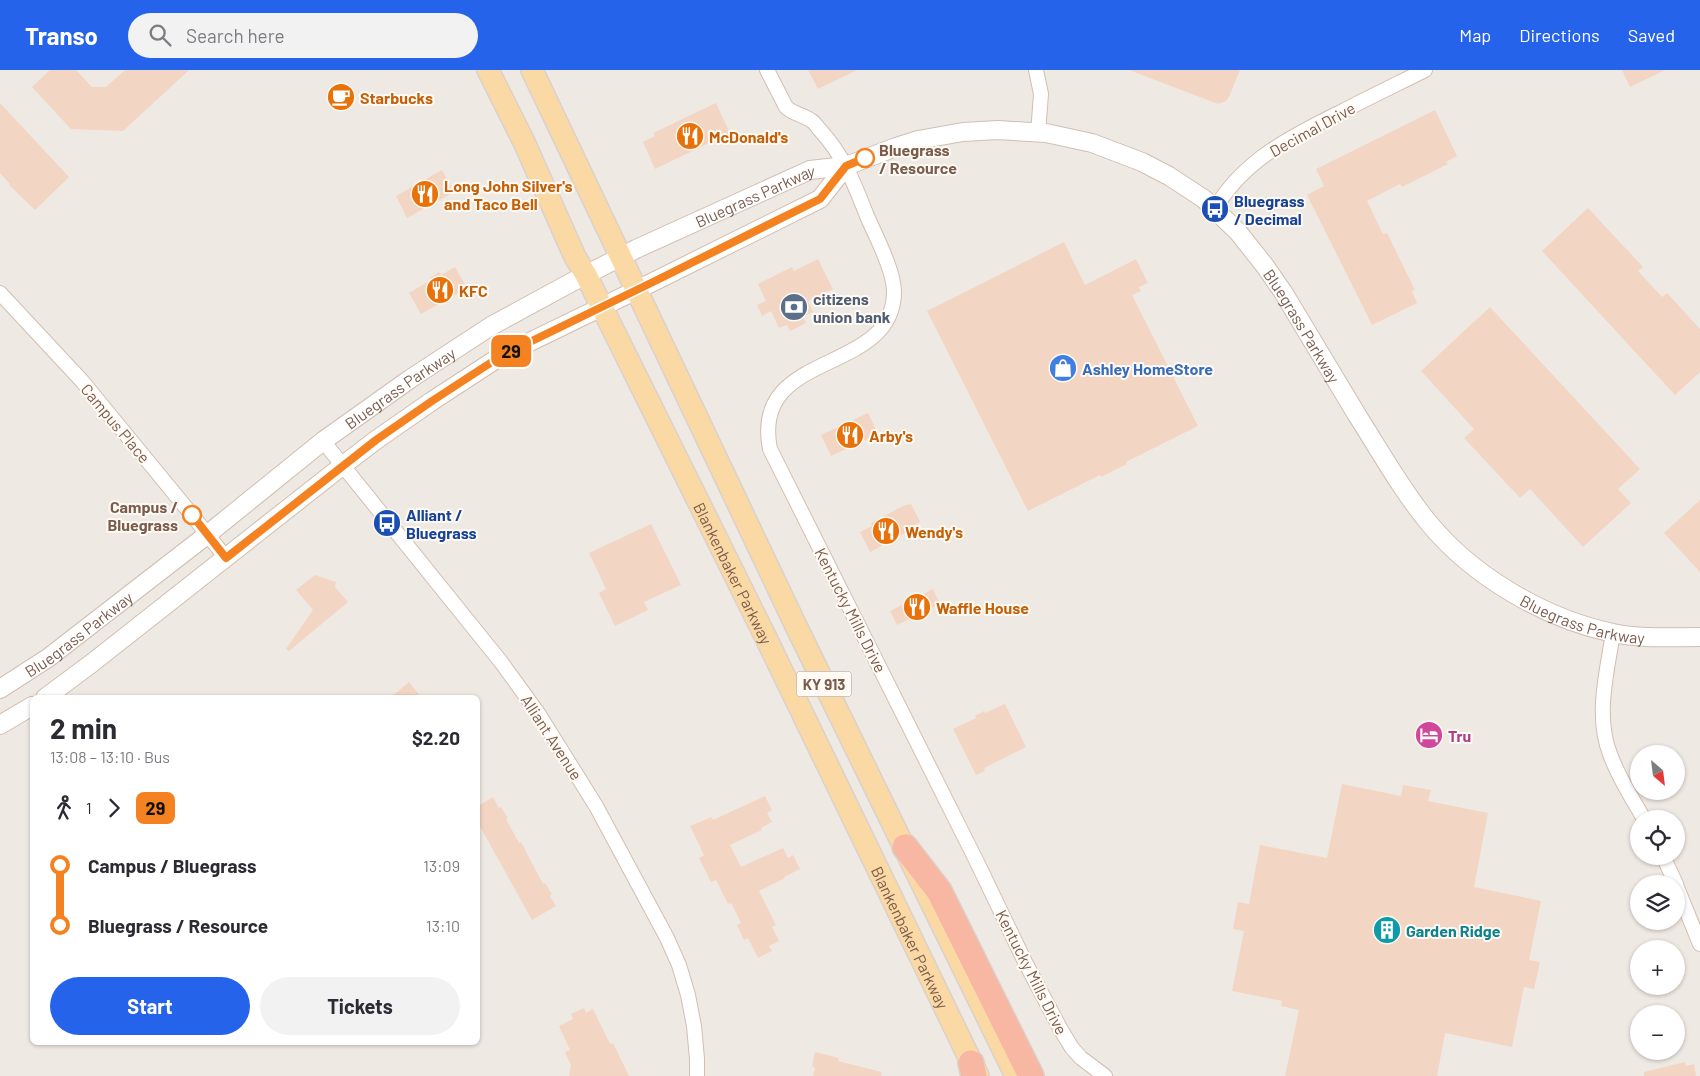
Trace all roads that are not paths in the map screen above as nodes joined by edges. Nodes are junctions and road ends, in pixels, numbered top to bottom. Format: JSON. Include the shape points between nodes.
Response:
{"nodes":[{"id":1,"x":488,"y":70,"type":"edge"},
{"id":2,"x":532,"y":70,"type":"edge"},
{"id":3,"x":766,"y":70,"type":"edge"},
{"id":4,"x":1036,"y":70,"type":"edge"},
{"id":5,"x":1425,"y":70,"type":"edge"},
{"id":6,"x":1038,"y":132,"type":"junction"},
{"id":7,"x":846,"y":166,"type":"junction"},
{"id":8,"x":1215,"y":209,"type":"junction"},
{"id":9,"x":621,"y":257,"type":"junction"},
{"id":10,"x":586,"y":275,"type":"junction"},
{"id":11,"x":638,"y":290,"type":"junction"},
{"id":12,"x":0,"y":293,"type":"edge"},
{"id":13,"x":601,"y":308,"type":"junction"},
{"id":14,"x":323,"y":441,"type":"junction"},
{"id":15,"x":342,"y":466,"type":"junction"},
{"id":16,"x":208,"y":534,"type":"junction"},
{"id":17,"x":226,"y":558,"type":"junction"},
{"id":18,"x":1613,"y":633,"type":"junction"},
{"id":19,"x":1700,"y":637,"type":"edge"},
{"id":20,"x":0,"y":689,"type":"edge"},
{"id":21,"x":49,"y":695,"type":"edge"},
{"id":22,"x":30,"y":707,"type":"edge"},
{"id":23,"x":0,"y":725,"type":"edge"},
{"id":24,"x":1639,"y":810,"type":"edge"},
{"id":25,"x":905,"y":847,"type":"junction"},
{"id":26,"x":1685,"y":906,"type":"edge"},
{"id":27,"x":1700,"y":944,"type":"edge"},
{"id":28,"x":974,"y":1072,"type":"edge"},
{"id":29,"x":697,"y":1076,"type":"edge"},
{"id":30,"x":1016,"y":1076,"type":"edge"},
{"id":31,"x":1031,"y":1076,"type":"edge"},
{"id":32,"x":1105,"y":1076,"type":"edge"}],
"edges":[{"from":1,"to":10,"type":"main road","name":"Blankenbaker Parkway","number":"KY 913"},
{"from":2,"to":9,"type":"main road","name":"Blankenbaker Parkway","number":"KY 913"},
{"from":3,"to":7,"type":"street","name":"Kentucky Mills Drive","via":[[786,107],[812,121]]},
{"from":4,"to":6,"type":"street","via":[[1041,94]]},
{"from":5,"to":8,"type":"street","name":"Decimal Drive","via":[[1283,141],[1235,182]]},
{"from":6,"to":7,"type":"street","name":"Bluegrass Parkway","via":[[963,132],[896,146]]},
{"from":6,"to":8,"type":"street","name":"Bluegrass Parkway","via":[[1092,143],[1142,162],[1170,176]]},
{"from":7,"to":9,"type":"street","name":"Bluegrass Parkway","via":[[810,170]]},
{"from":7,"to":11,"type":"street","name":"Bluegrass Parkway","via":[[820,199]]},
{"from":7,"to":32,"type":"street","name":"Kentucky Mills Drive","via":[[894,282],[892,311],[880,331],[862,345],[804,374],[784,389],[768,425],[770,449],[1061,1030],[1072,1048]]},
{"from":8,"to":18,"type":"street","name":"Bluegrass Parkway","via":[[1238,232],[1274,279],[1400,485],[1429,523],[1470,562],[1516,595],[1583,625]]},
{"from":9,"to":10,"type":"street","name":"Bluegrass Parkway"},
{"from":9,"to":11,"type":"main road","name":"Blankenbaker Parkway","number":"KY 913"},
{"from":10,"to":13,"type":"main road","name":"Blankenbaker Parkway","number":"KY 913"},
{"from":10,"to":14,"type":"street","name":"Bluegrass Parkway","via":[[491,326],[410,378]]},
{"from":11,"to":13,"type":"street","name":"Bluegrass Parkway"},
{"from":11,"to":25,"type":"main road","name":"Blankenbaker Parkway","number":"KY 913","via":[[796,626]]},
{"from":12,"to":16,"type":"street","name":"Campus Place","via":[[82,381]]},
{"from":13,"to":15,"type":"street","name":"Bluegrass Parkway","via":[[501,356]]},
{"from":13,"to":28,"type":"main road","name":"Blankenbaker Parkway","number":"KY 913","via":[[765,636]]},
{"from":14,"to":15,"type":"street","name":"Alliant Avenue"},
{"from":14,"to":16,"type":"street","name":"Bluegrass Parkway"},
{"from":15,"to":17,"type":"street","name":"Bluegrass Parkway"},
{"from":15,"to":29,"type":"street","name":"Alliant Avenue","via":[[501,662],[538,713],[596,806],[679,965],[694,1026]]},
{"from":16,"to":17,"type":"street","name":"Campus Place"},
{"from":16,"to":20,"type":"street","name":"Bluegrass Parkway","via":[[48,658]]},
{"from":17,"to":21,"type":"street","name":"Bluegrass Parkway"},
{"from":18,"to":19,"type":"street","name":"Bluegrass Parkway"},
{"from":18,"to":24,"type":"street","via":[[1603,702],[1605,739],[1617,770]]},
{"from":22,"to":23,"type":"street"},
{"from":25,"to":30,"type":"main road","name":"Blankenbaker Parkway","number":"KY 913"},
{"from":25,"to":31,"type":"highway","via":[[939,892]]},
{"from":26,"to":27,"type":"street"}]}
